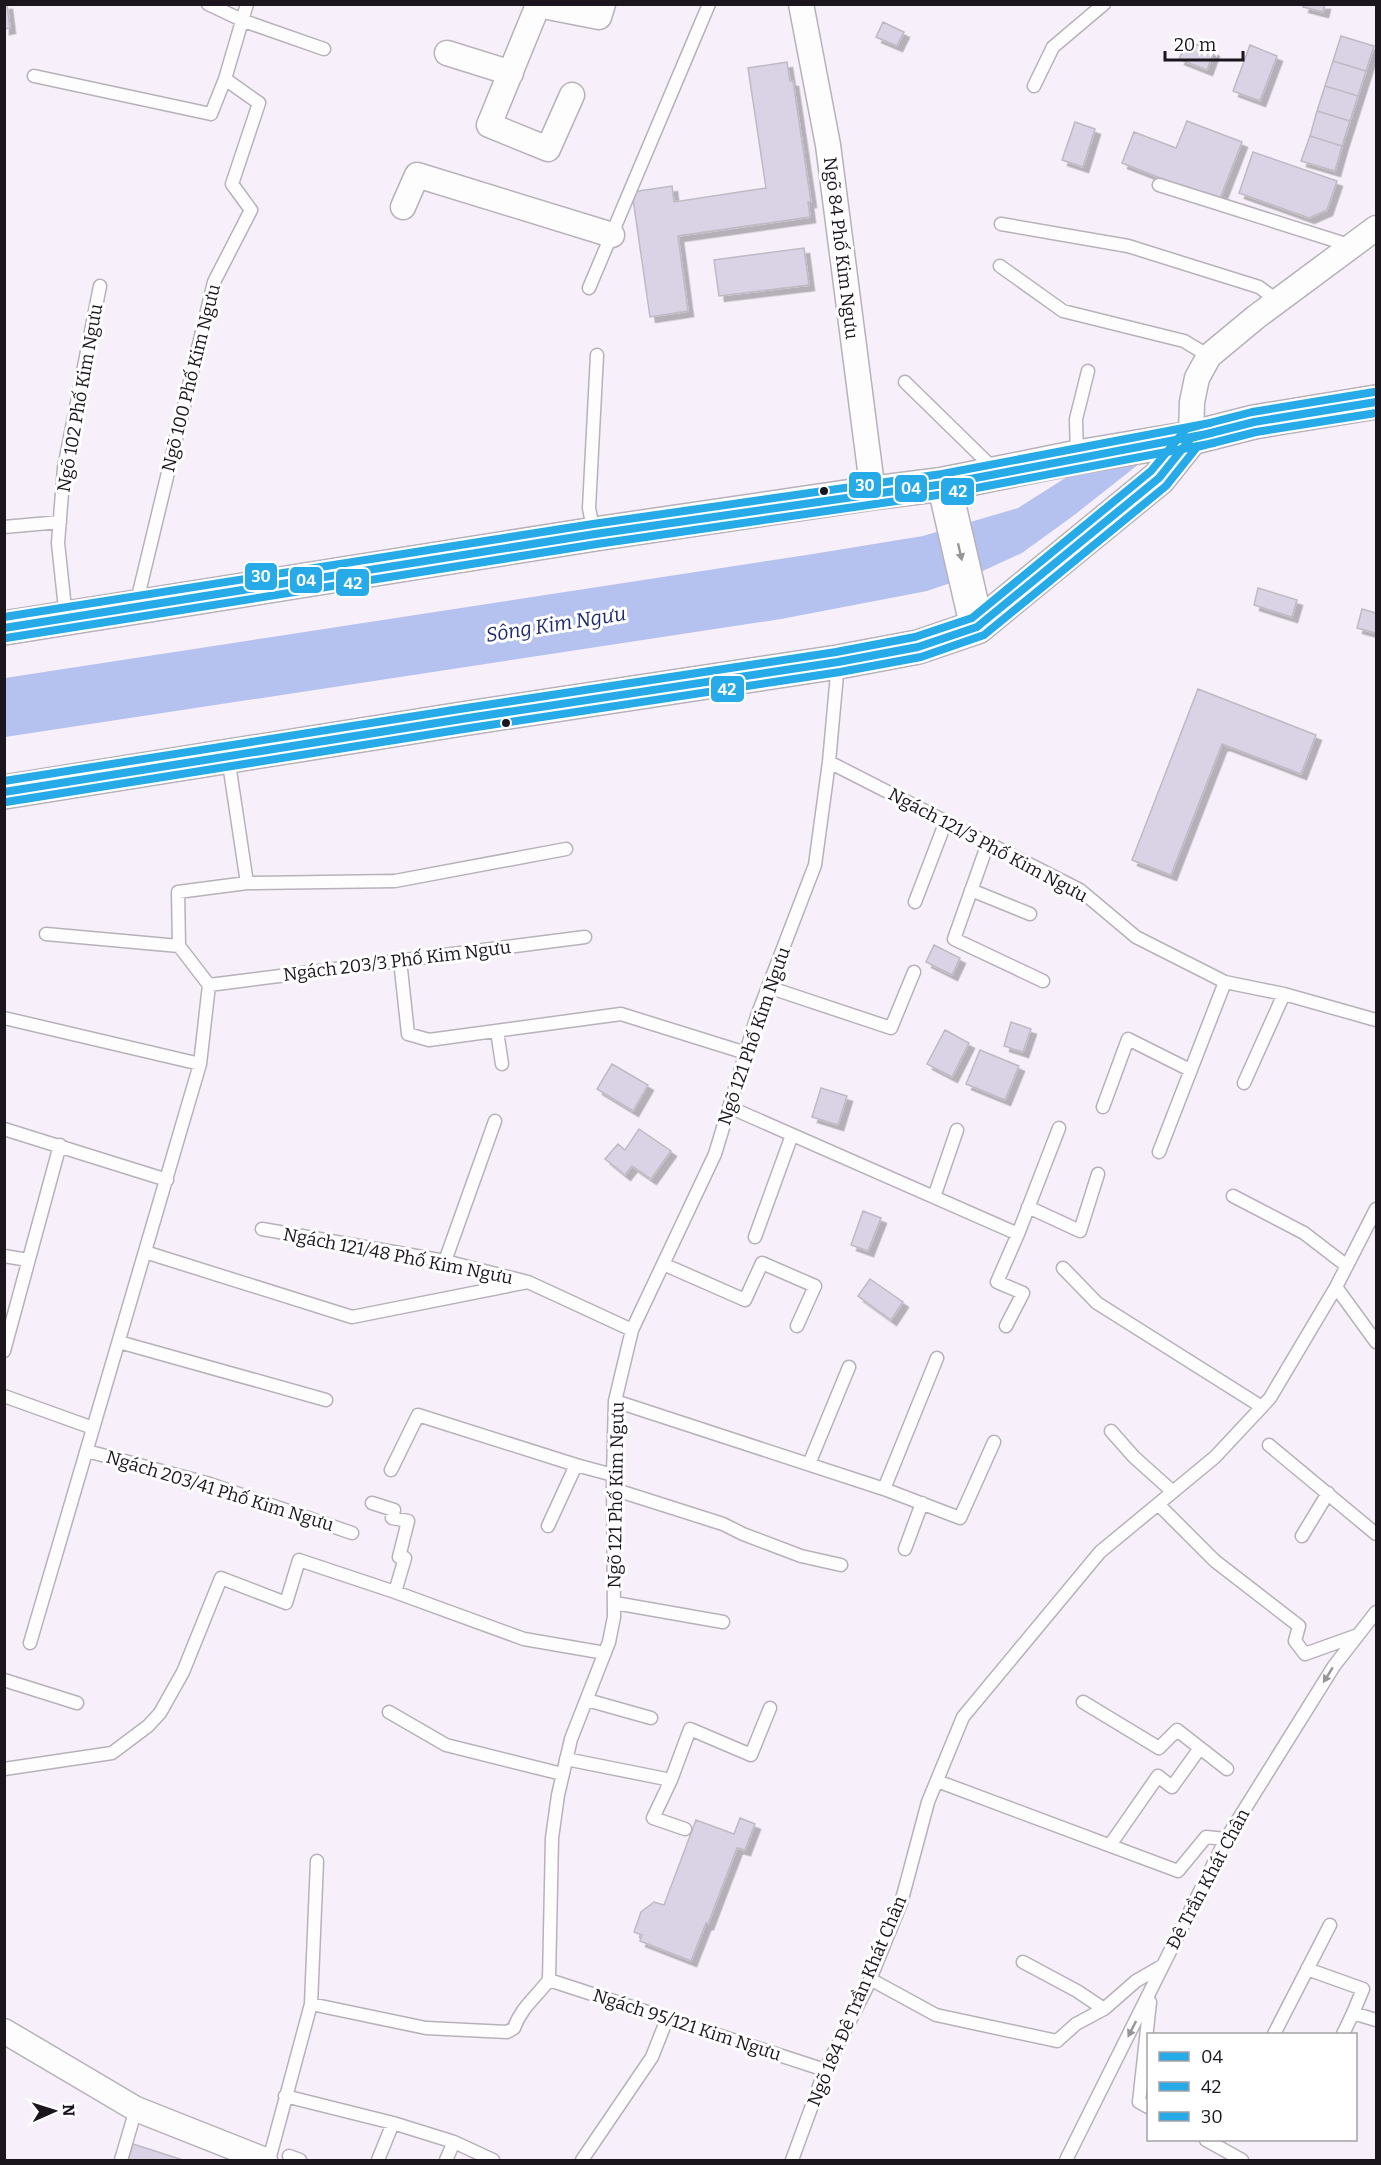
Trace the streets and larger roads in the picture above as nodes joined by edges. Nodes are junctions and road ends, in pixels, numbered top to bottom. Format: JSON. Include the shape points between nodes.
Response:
{"nodes":[{"id":1,"x":603,"y":4,"type":"edge"},
{"id":2,"x":801,"y":4,"type":"edge"},
{"id":3,"x":447,"y":53,"type":"dead end"},
{"id":4,"x":511,"y":73,"type":"junction"},
{"id":5,"x":572,"y":95,"type":"dead end"},
{"id":6,"x":403,"y":207,"type":"dead end"},
{"id":7,"x":1377,"y":228,"type":"edge"},
{"id":8,"x":612,"y":236,"type":"road end"},
{"id":9,"x":1377,"y":402,"type":"edge"},
{"id":10,"x":1191,"y":438,"type":"junction"},
{"id":11,"x":873,"y":493,"type":"junction"},
{"id":12,"x":947,"y":497,"type":"junction"},
{"id":13,"x":977,"y":627,"type":"junction"},
{"id":14,"x":4,"y":628,"type":"edge"},
{"id":15,"x":4,"y":792,"type":"edge"},
{"id":16,"x":4,"y":2031,"type":"edge"},
{"id":17,"x":281,"y":2159,"type":"edge"}],
"edges":[{"from":1,"to":4,"type":"street","via":[[599,17],[538,5]]},
{"from":2,"to":11,"type":"street","name":"Ngõ 84 Phố Kim Ngưu","via":[[828,145]]},
{"from":3,"to":4,"type":"street"},
{"from":4,"to":5,"type":"street","via":[[489,125],[548,149]]},
{"from":6,"to":8,"type":"street","via":[[417,175]]},
{"from":7,"to":10,"type":"street","via":[[1209,356],[1197,378]]},
{"from":9,"to":10,"type":"main road","via":[[1254,422]]},
{"from":10,"to":12,"type":"main road","via":[[999,474]]},
{"from":10,"to":13,"type":"main road","via":[[1159,478]]},
{"from":11,"to":12,"type":"main road"},
{"from":11,"to":14,"type":"main road"},
{"from":12,"to":13,"type":"main road","one_way":true},
{"from":13,"to":15,"type":"main road","via":[[918,647],[838,663]]},
{"from":16,"to":17,"type":"street","via":[[136,2109]]}]}
